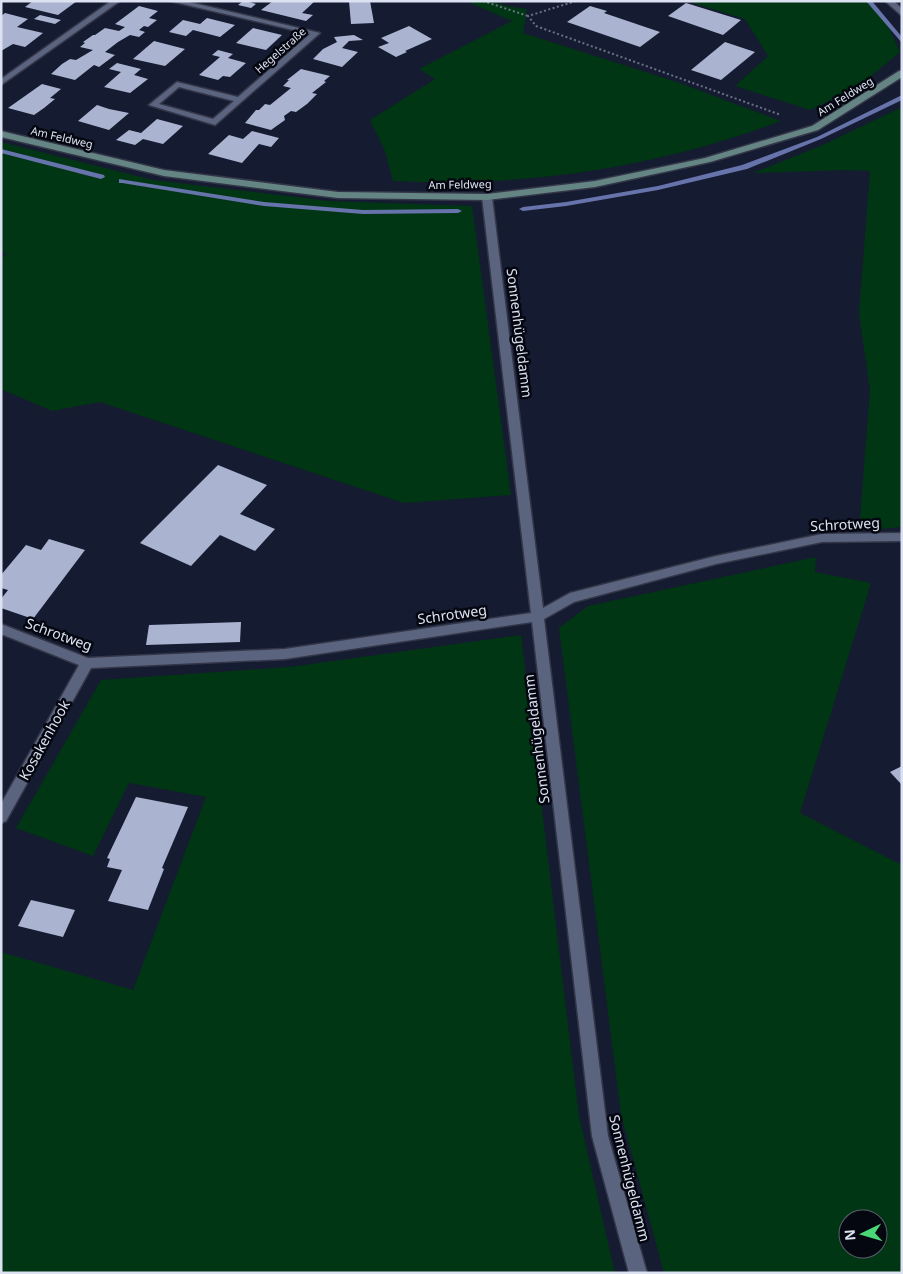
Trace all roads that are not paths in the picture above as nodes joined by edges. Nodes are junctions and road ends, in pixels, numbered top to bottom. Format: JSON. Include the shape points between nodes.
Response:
{"nodes":[{"id":1,"x":116,"y":1,"type":"edge"},
{"id":2,"x":174,"y":1,"type":"edge"},
{"id":3,"x":889,"y":1,"type":"edge"},
{"id":4,"x":902,"y":14,"type":"edge"},
{"id":5,"x":902,"y":73,"type":"edge"},
{"id":6,"x":1,"y":83,"type":"edge"},
{"id":7,"x":240,"y":100,"type":"junction"},
{"id":8,"x":1,"y":134,"type":"edge"},
{"id":9,"x":487,"y":196,"type":"junction"},
{"id":10,"x":902,"y":537,"type":"edge"},
{"id":11,"x":537,"y":617,"type":"junction"},
{"id":12,"x":1,"y":629,"type":"edge"},
{"id":13,"x":87,"y":663,"type":"junction"},
{"id":14,"x":1,"y":817,"type":"edge"},
{"id":15,"x":638,"y":1273,"type":"edge"}],
"edges":[{"from":1,"to":6,"type":"street"},
{"from":2,"to":7,"type":"street","name":"Hegelstraße","via":[[316,34]]},
{"from":3,"to":4,"type":"street"},
{"from":5,"to":9,"type":"street","name":"Am Feldweg","via":[[815,128],[707,160],[595,184]]},
{"from":7,"to":7,"type":"street","name":"Hegelstraße","via":[[215,122],[153,105],[177,84]]},
{"from":8,"to":9,"type":"street","name":"Am Feldweg","via":[[164,173],[329,194]]},
{"from":9,"to":11,"type":"street","name":"Sonnenhügeldamm"},
{"from":10,"to":11,"type":"street","name":"Schrotweg","via":[[822,538],[716,560],[570,598]]},
{"from":11,"to":13,"type":"street","name":"Schrotweg","via":[[285,654]]},
{"from":11,"to":15,"type":"street","name":"Sonnenhügeldamm","via":[[600,1136]]},
{"from":12,"to":13,"type":"street","name":"Schrotweg"},
{"from":13,"to":14,"type":"street","name":"Kosakenhook"}]}
